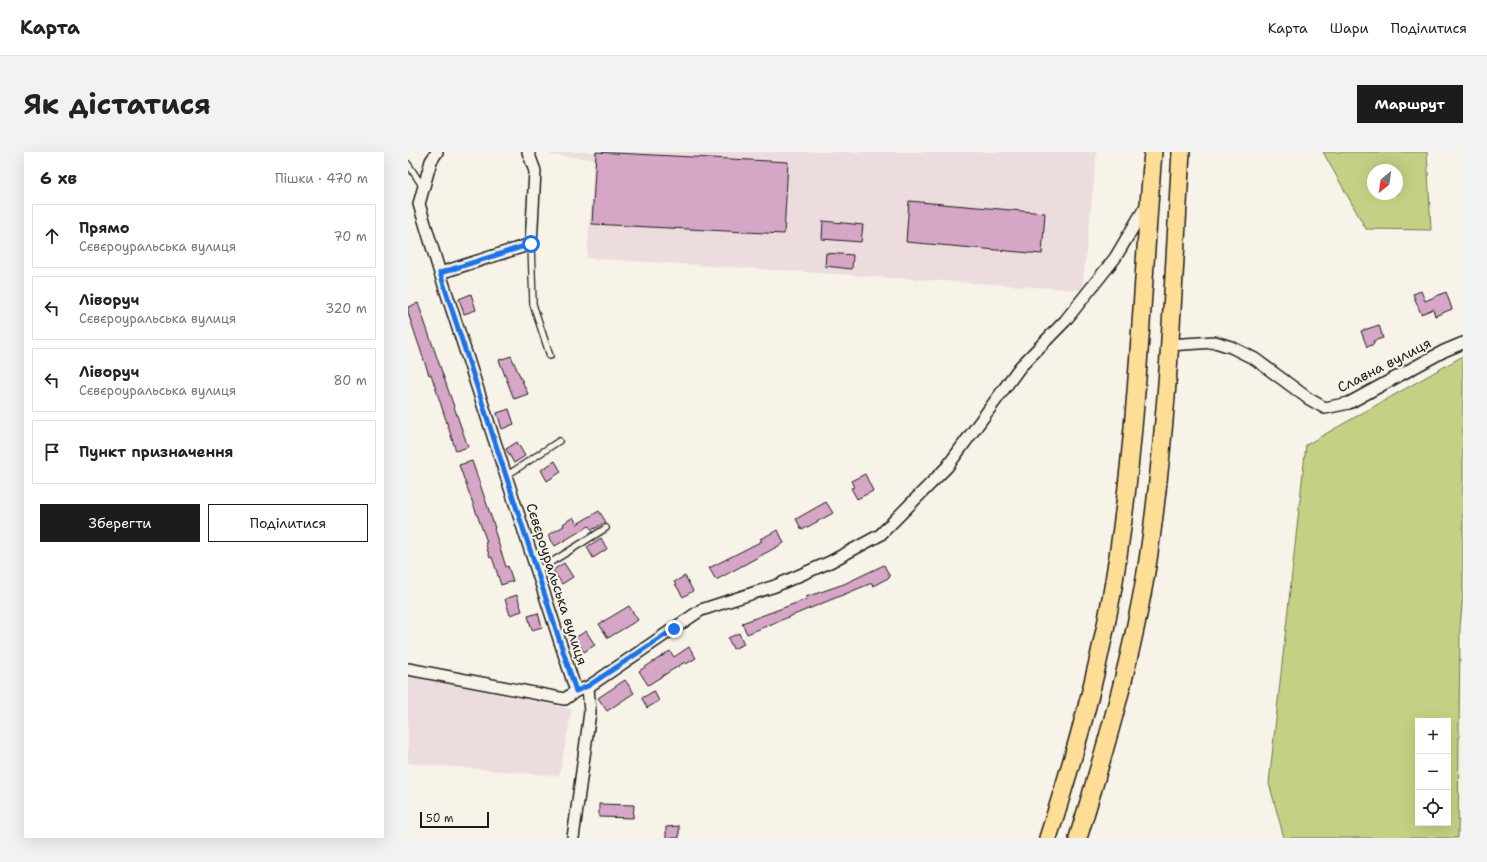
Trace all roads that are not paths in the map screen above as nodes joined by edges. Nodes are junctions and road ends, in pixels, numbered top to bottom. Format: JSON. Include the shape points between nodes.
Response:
{"nodes":[{"id":1,"x":437,"y":152,"type":"edge"},
{"id":2,"x":528,"y":152,"type":"edge"},
{"id":3,"x":1153,"y":152,"type":"edge"},
{"id":4,"x":1181,"y":152,"type":"edge"},
{"id":5,"x":408,"y":164,"type":"edge"},
{"id":6,"x":423,"y":188,"type":"junction"},
{"id":7,"x":1149,"y":202,"type":"junction"},
{"id":8,"x":531,"y":244,"type":"junction"},
{"id":9,"x":440,"y":273,"type":"junction"},
{"id":10,"x":1463,"y":342,"type":"edge"},
{"id":11,"x":1169,"y":345,"type":"junction"},
{"id":12,"x":550,"y":356,"type":"dead end"},
{"id":13,"x":558,"y":440,"type":"dead end"},
{"id":14,"x":506,"y":476,"type":"junction"},
{"id":15,"x":606,"y":528,"type":"dead end"},
{"id":16,"x":537,"y":571,"type":"junction"},
{"id":17,"x":408,"y":669,"type":"edge"},
{"id":18,"x":588,"y":686,"type":"junction"},
{"id":19,"x":576,"y":691,"type":"junction"},
{"id":20,"x":573,"y":838,"type":"edge"},
{"id":21,"x":1048,"y":838,"type":"edge"},
{"id":22,"x":1078,"y":838,"type":"edge"}],
"edges":[{"from":1,"to":6,"type":"street","name":"Сєвєроуральська вулиця","via":[[431,161]]},
{"from":2,"to":8,"type":"street","via":[[535,171]]},
{"from":3,"to":7,"type":"main road"},
{"from":4,"to":11,"type":"main road"},
{"from":5,"to":6,"type":"lane"},
{"from":6,"to":9,"type":"street","name":"Сєвєроуральська вулиця","via":[[419,204]]},
{"from":7,"to":18,"type":"street","name":"Сєвєроуральська вулиця","via":[[1115,258],[1065,320],[1020,367],[947,467],[880,534],[830,562],[775,586],[701,610]]},
{"from":7,"to":21,"type":"main road","via":[[1129,475],[1118,558],[1083,727]]},
{"from":8,"to":9,"type":"street"},
{"from":8,"to":12,"type":"lane","via":[[533,304]]},
{"from":9,"to":14,"type":"street","name":"Сєвєроуральська вулиця"},
{"from":10,"to":11,"type":"street","name":"Славна вулиця","via":[[1349,403],[1325,408],[1255,360],[1231,347],[1215,342]]},
{"from":11,"to":22,"type":"main road","via":[[1148,560],[1131,646],[1109,736]]},
{"from":13,"to":14,"type":"lane"},
{"from":14,"to":16,"type":"street","name":"Сєвєроуральська вулиця"},
{"from":15,"to":16,"type":"lane"},
{"from":16,"to":19,"type":"street","name":"Сєвєроуральська вулиця"},
{"from":17,"to":19,"type":"street","via":[[565,699]]},
{"from":18,"to":19,"type":"street","name":"Сєвєроуральська вулиця"},
{"from":18,"to":20,"type":"street","via":[[590,712]]}]}
